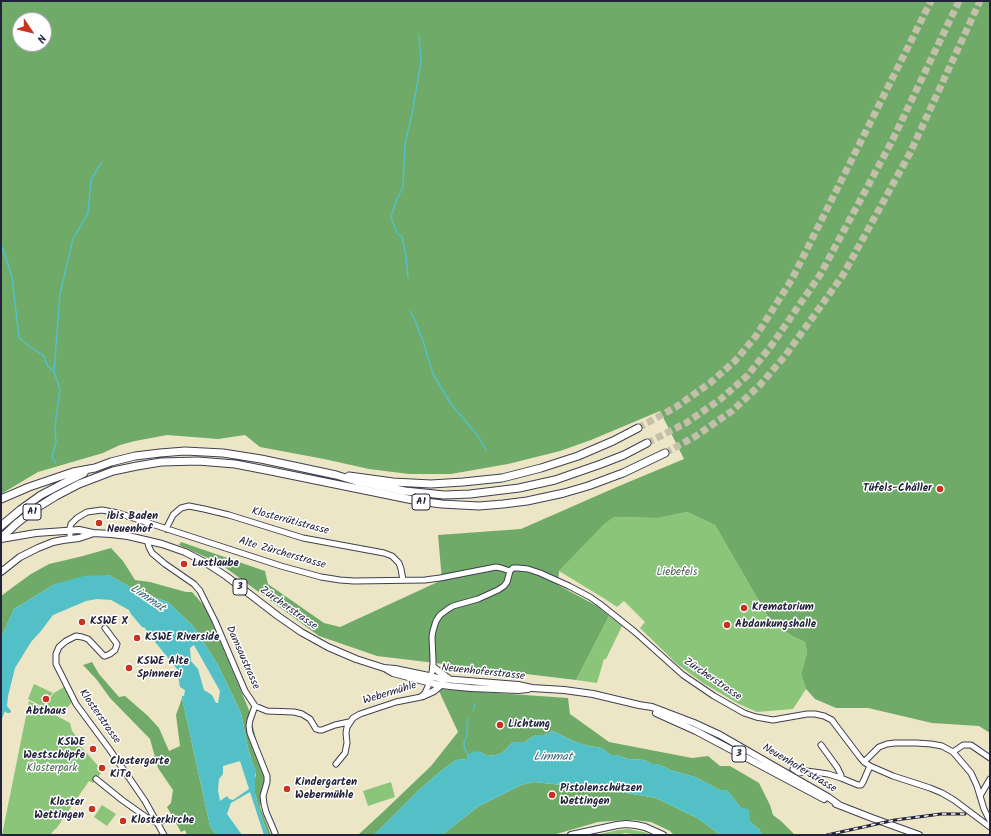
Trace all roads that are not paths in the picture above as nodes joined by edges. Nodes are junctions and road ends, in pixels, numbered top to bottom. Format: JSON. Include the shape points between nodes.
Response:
{"nodes":[{"id":1,"x":638,"y":428,"type":"tunnel mouth"},
{"id":2,"x":647,"y":443,"type":"tunnel mouth"},
{"id":3,"x":665,"y":453,"type":"tunnel mouth"},
{"id":4,"x":95,"y":468,"type":"junction"},
{"id":5,"x":336,"y":475,"type":"junction"},
{"id":6,"x":1,"y":499,"type":"edge"},
{"id":7,"x":1,"y":526,"type":"edge"},
{"id":8,"x":166,"y":528,"type":"junction"},
{"id":9,"x":70,"y":530,"type":"junction"},
{"id":10,"x":93,"y":533,"type":"junction"},
{"id":11,"x":1,"y":538,"type":"edge"},
{"id":12,"x":70,"y":539,"type":"junction"},
{"id":13,"x":147,"y":540,"type":"junction"},
{"id":14,"x":510,"y":571,"type":"junction"},
{"id":15,"x":1,"y":572,"type":"edge"},
{"id":16,"x":403,"y":580,"type":"junction"},
{"id":17,"x":105,"y":628,"type":"dead end"},
{"id":18,"x":433,"y":667,"type":"junction"},
{"id":19,"x":430,"y":680,"type":"junction"},
{"id":20,"x":451,"y":680,"type":"junction"},
{"id":21,"x":441,"y":684,"type":"junction"},
{"id":22,"x":532,"y":688,"type":"junction"},
{"id":23,"x":423,"y":696,"type":"junction"},
{"id":24,"x":255,"y":706,"type":"junction"},
{"id":25,"x":349,"y":722,"type":"junction"},
{"id":26,"x":821,"y":745,"type":"dead end"},
{"id":27,"x":953,"y":752,"type":"junction"},
{"id":28,"x":990,"y":758,"type":"edge"},
{"id":29,"x":864,"y":762,"type":"junction"},
{"id":30,"x":336,"y":764,"type":"dead end"},
{"id":31,"x":870,"y":766,"type":"junction"},
{"id":32,"x":793,"y":770,"type":"dead end"},
{"id":33,"x":841,"y":778,"type":"junction"},
{"id":34,"x":96,"y":779,"type":"dead end"},
{"id":35,"x":990,"y":779,"type":"edge"},
{"id":36,"x":980,"y":796,"type":"junction"},
{"id":37,"x":159,"y":822,"type":"junction"},
{"id":38,"x":990,"y":824,"type":"edge"},
{"id":39,"x":275,"y":833,"type":"dead end"},
{"id":40,"x":164,"y":835,"type":"edge"},
{"id":41,"x":571,"y":835,"type":"edge"},
{"id":42,"x":662,"y":835,"type":"edge"},
{"id":43,"x":919,"y":835,"type":"edge"}],
"edges":[{"from":1,"to":5,"type":"highway","number":"A1","via":[[566,461],[489,480],[418,484]]},
{"from":2,"to":5,"type":"highway","number":"A1","via":[[613,460],[566,476],[531,485],[470,494],[418,493]]},
{"from":3,"to":11,"type":"highway","number":"A1","via":[[623,473],[576,490],[527,501],[490,505],[418,501],[228,463],[161,462],[125,468],[67,490],[35,509]]},
{"from":4,"to":5,"type":"highway","number":"A1","via":[[148,454],[198,452],[248,457]]},
{"from":4,"to":6,"type":"highway","via":[[73,472]]},
{"from":4,"to":7,"type":"highway","number":"A1","via":[[48,491]]},
{"from":8,"to":9,"type":"street","name":"Alte Zürcherstrasse","via":[[118,513],[94,510],[82,514],[73,521]]},
{"from":8,"to":16,"type":"street","name":"Alte Zürcherstrasse","via":[[315,576],[340,580]]},
{"from":8,"to":16,"type":"street","name":"Klosterrütistrasse","via":[[173,515],[181,508],[189,506],[212,510],[303,538],[388,554],[399,563]]},
{"from":9,"to":10,"type":"main road","number":"3"},
{"from":9,"to":11,"type":"main road","number":"3"},
{"from":9,"to":12,"type":"street"},
{"from":10,"to":12,"type":"main road","number":"3"},
{"from":10,"to":13,"type":"main road","name":"Zürcherstrasse","number":"3"},
{"from":12,"to":15,"type":"main road","number":"3","via":[[53,542],[30,552]]},
{"from":13,"to":19,"type":"main road","name":"Zürcherstrasse","number":"3","via":[[179,550],[206,563],[283,620],[342,654]]},
{"from":13,"to":24,"type":"street","name":"Damsaustrasse","via":[[152,553],[200,591],[245,691]]},
{"from":14,"to":16,"type":"street","name":"Alte Zürcherstrasse","via":[[496,567],[440,578]]},
{"from":14,"to":18,"type":"street","name":"Webermühle","via":[[507,582],[498,590],[453,606],[440,616],[432,634]]},
{"from":14,"to":29,"type":"street","name":"Zürcherstrasse","via":[[518,568],[540,573],[570,586],[600,604],[683,674],[744,713],[772,720],[807,714],[824,716],[832,720]]},
{"from":17,"to":37,"type":"street","name":"Klosterstrasse","via":[[117,644],[110,654],[104,656],[88,639],[76,636],[59,647],[56,664],[76,704]]},
{"from":18,"to":19,"type":"street","name":"Webermühle"},
{"from":18,"to":20,"type":"main road"},
{"from":19,"to":20,"type":"main road","name":"Neuenhoferstrasse","number":"3"},
{"from":19,"to":21,"type":"main road","name":"Neuenhoferstrasse","number":"3"},
{"from":19,"to":23,"type":"street","name":"Webermühle"},
{"from":20,"to":22,"type":"main road","name":"Neuenhoferstrasse","number":"3"},
{"from":21,"to":22,"type":"main road","name":"Neuenhoferstrasse","number":"3","via":[[518,690]]},
{"from":21,"to":23,"type":"main road"},
{"from":22,"to":43,"type":"main road","name":"Neuenhoferstrasse","number":"3","via":[[593,694],[652,707],[674,715],[720,735],[838,805]]},
{"from":23,"to":25,"type":"street","name":"Webermühle","via":[[360,714]]},
{"from":24,"to":25,"type":"street","name":"Damsaustrasse","via":[[267,711],[302,714],[319,730]]},
{"from":24,"to":39,"type":"street","via":[[250,720],[250,733],[267,776],[264,804]]},
{"from":25,"to":30,"type":"street","via":[[345,753]]},
{"from":26,"to":33,"type":"street"},
{"from":27,"to":28,"type":"street","via":[[963,745],[972,745]]},
{"from":27,"to":29,"type":"street","via":[[931,744],[895,743],[879,747]]},
{"from":27,"to":36,"type":"street","via":[[971,773]]},
{"from":29,"to":31,"type":"street","name":"Zürcherstrasse"},
{"from":31,"to":33,"type":"street","via":[[861,785]]},
{"from":31,"to":38,"type":"street","name":"Zürcherstrasse","via":[[942,793]]},
{"from":32,"to":33,"type":"street"},
{"from":34,"to":37,"type":"street","via":[[146,817]]},
{"from":35,"to":36,"type":"street"},
{"from":36,"to":38,"type":"street"},
{"from":37,"to":40,"type":"street","name":"Klosterstrasse"},
{"from":41,"to":42,"type":"main road","via":[[626,824],[645,827]]}]}
